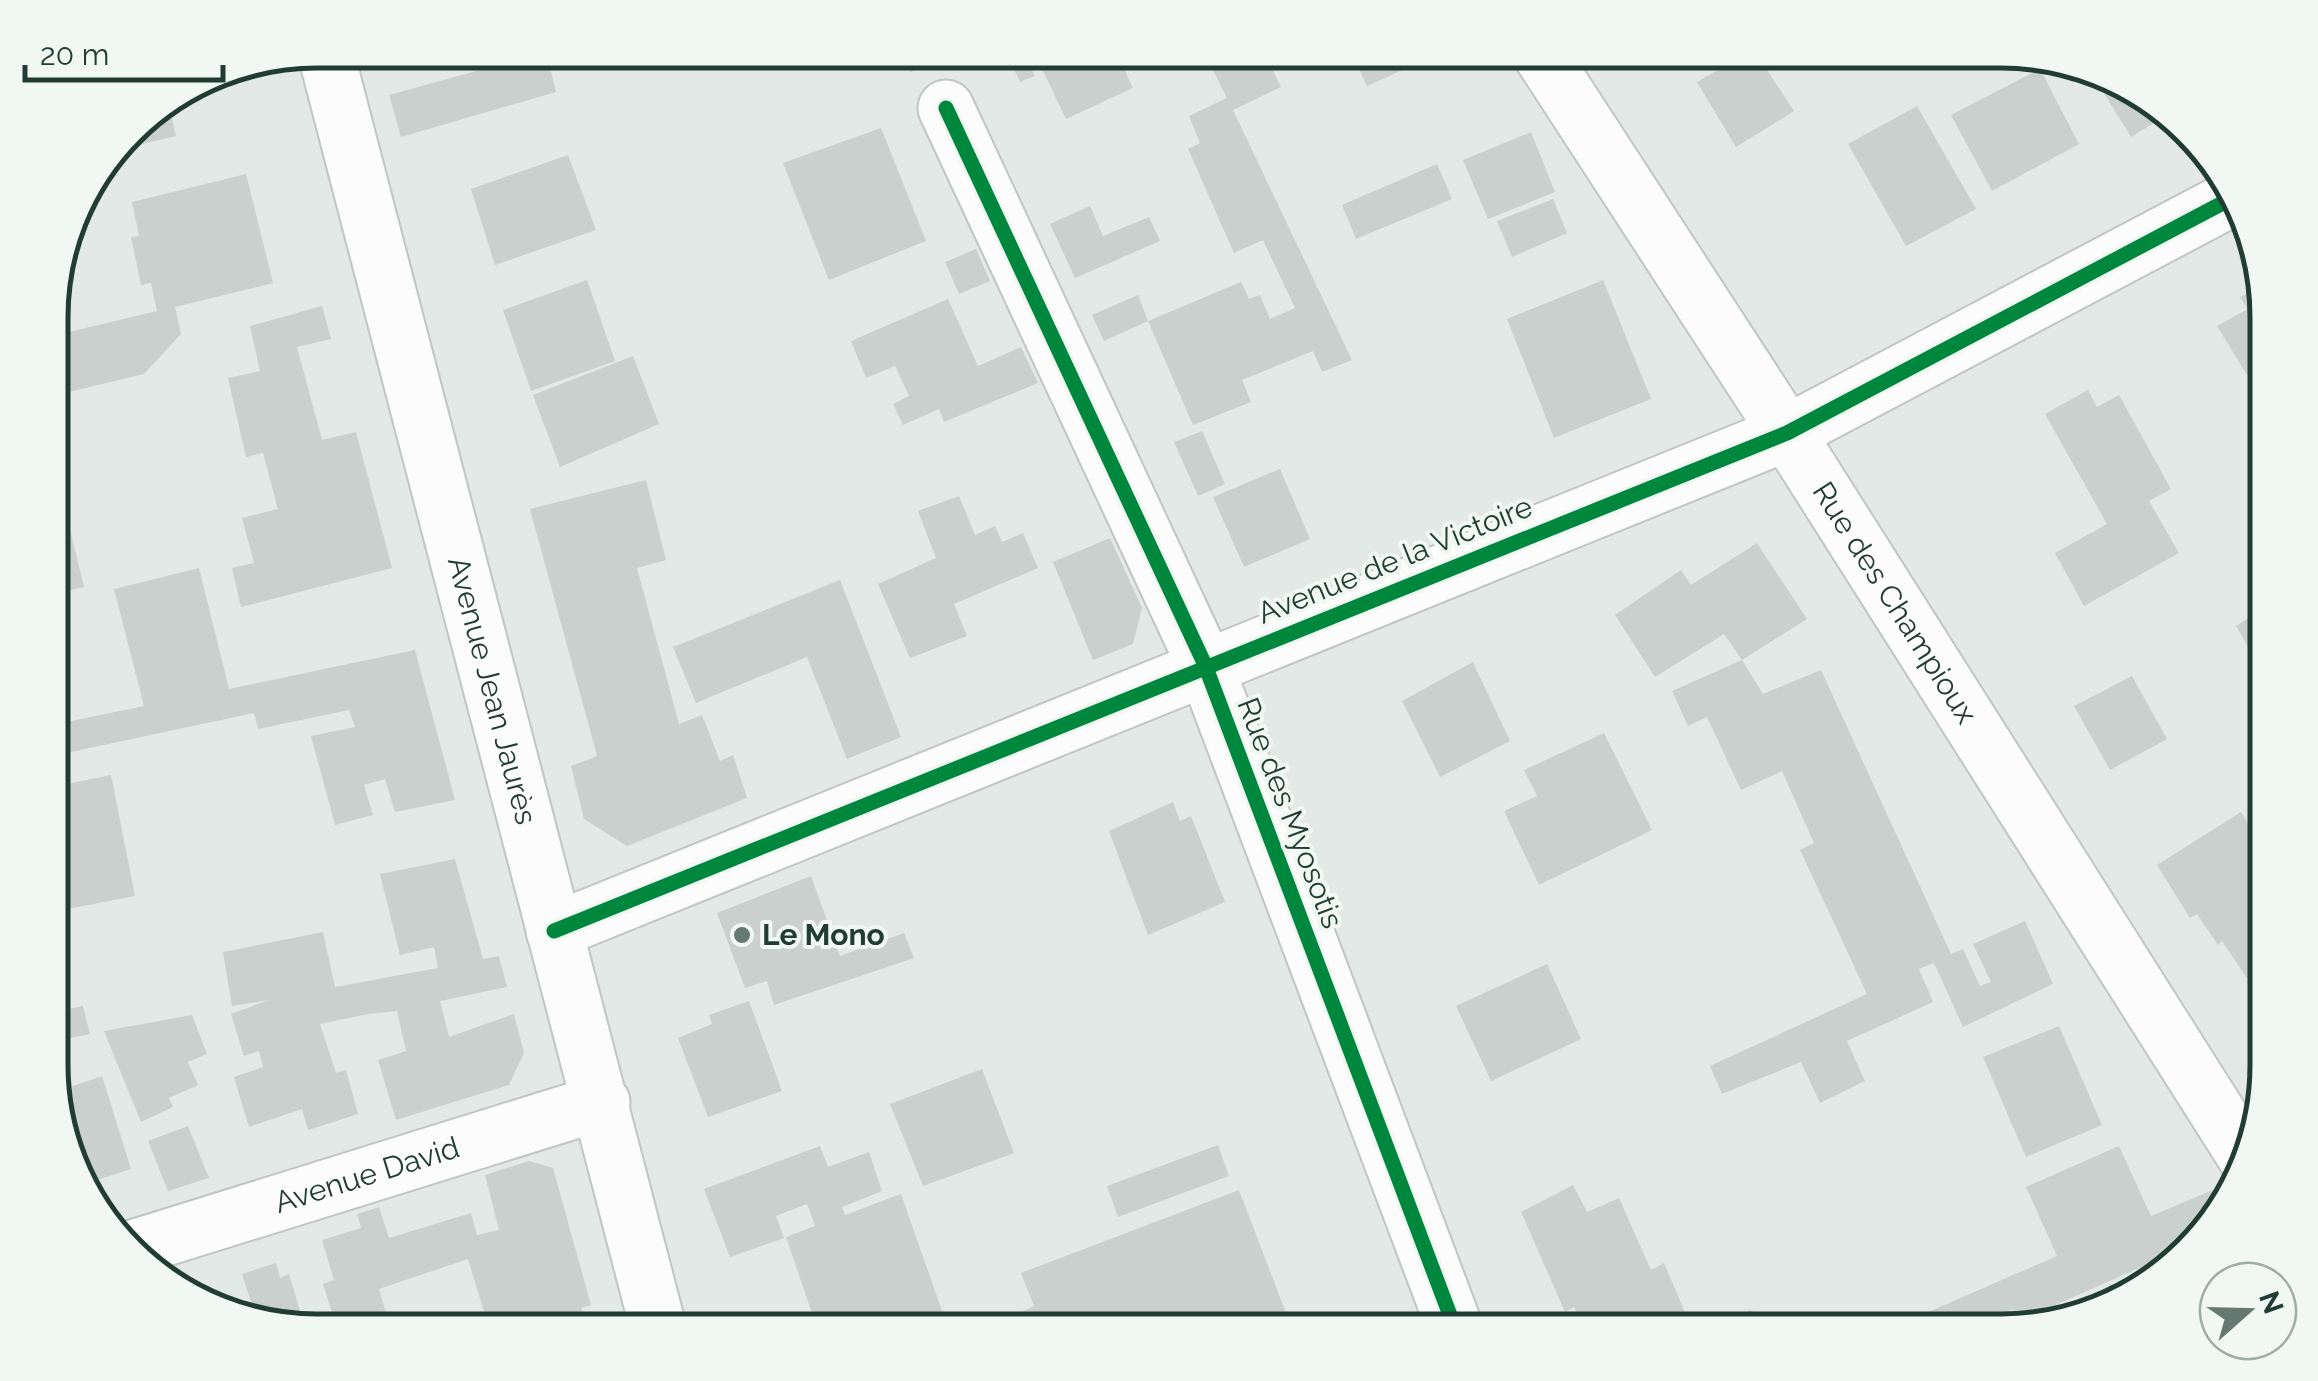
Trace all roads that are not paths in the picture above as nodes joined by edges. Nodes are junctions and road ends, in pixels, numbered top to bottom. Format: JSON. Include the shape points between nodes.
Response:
{"nodes":[{"id":1,"x":330,"y":68,"type":"edge"},
{"id":2,"x":1550,"y":68,"type":"edge"},
{"id":3,"x":946,"y":108,"type":"dead end"},
{"id":4,"x":2223,"y":203,"type":"edge"},
{"id":5,"x":1787,"y":433,"type":"junction"},
{"id":6,"x":1206,"y":665,"type":"junction"},
{"id":7,"x":554,"y":931,"type":"junction"},
{"id":8,"x":602,"y":1102,"type":"junction"},
{"id":9,"x":2237,"y":1144,"type":"edge"},
{"id":10,"x":144,"y":1244,"type":"edge"},
{"id":11,"x":1449,"y":1313,"type":"edge"},
{"id":12,"x":655,"y":1314,"type":"edge"}],
"edges":[{"from":1,"to":7,"type":"street","name":"Avenue Jean Jaurès"},
{"from":2,"to":5,"type":"street","name":"Rue des Champioux"},
{"from":3,"to":6,"type":"street","name":"Rue des Myosotis"},
{"from":4,"to":5,"type":"street","name":"Avenue de la Victoire"},
{"from":5,"to":6,"type":"street","name":"Avenue de la Victoire"},
{"from":5,"to":9,"type":"street","name":"Rue des Champioux"},
{"from":6,"to":7,"type":"street","name":"Avenue de la Victoire"},
{"from":6,"to":11,"type":"street","name":"Rue des Myosotis"},
{"from":7,"to":8,"type":"street","name":"Avenue Jean Jaurès"},
{"from":8,"to":10,"type":"street","name":"Avenue David"},
{"from":8,"to":12,"type":"street","name":"Avenue Jean Jaurès"}]}
